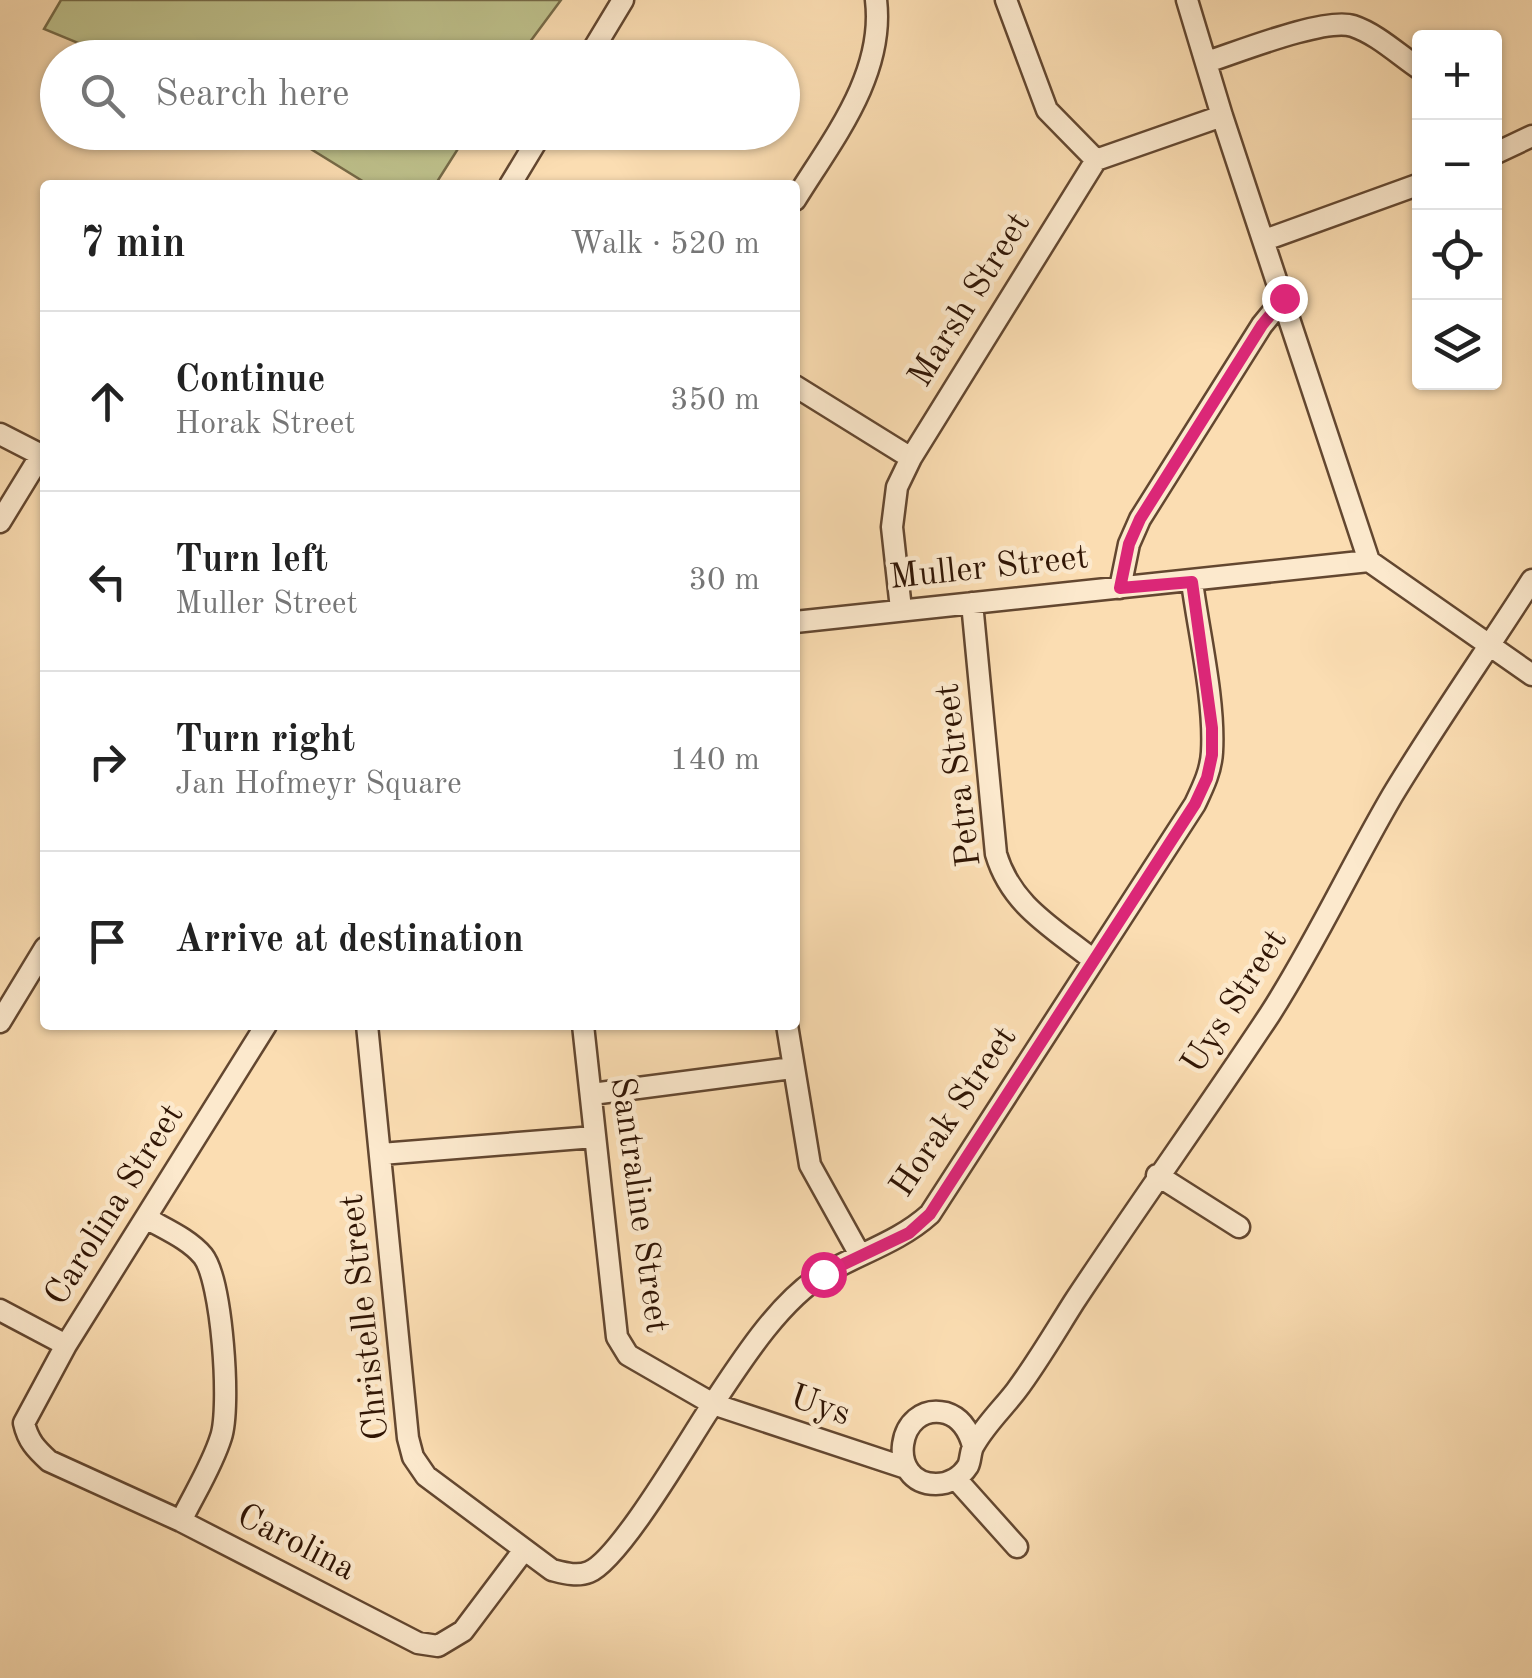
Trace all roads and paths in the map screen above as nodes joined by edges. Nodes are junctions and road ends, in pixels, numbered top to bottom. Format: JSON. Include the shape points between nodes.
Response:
{"nodes":[{"id":1,"x":624,"y":0,"type":"edge"},
{"id":2,"x":876,"y":0,"type":"edge"},
{"id":3,"x":1006,"y":0,"type":"edge"},
{"id":4,"x":1187,"y":0,"type":"edge"},
{"id":5,"x":599,"y":40,"type":"edge"},
{"id":6,"x":1207,"y":62,"type":"junction"},
{"id":7,"x":1412,"y":63,"type":"edge"},
{"id":8,"x":1222,"y":116,"type":"junction"},
{"id":9,"x":1532,"y":136,"type":"edge"},
{"id":10,"x":531,"y":150,"type":"edge"},
{"id":11,"x":1502,"y":150,"type":"edge"},
{"id":12,"x":1096,"y":160,"type":"junction"},
{"id":13,"x":513,"y":180,"type":"edge"},
{"id":14,"x":1412,"y":187,"type":"edge"},
{"id":15,"x":800,"y":192,"type":"edge"},
{"id":16,"x":1265,"y":240,"type":"junction"},
{"id":17,"x":1284,"y":298,"type":"junction"},
{"id":18,"x":800,"y":389,"type":"edge"},
{"id":19,"x":0,"y":434,"type":"edge"},
{"id":20,"x":40,"y":454,"type":"edge"},
{"id":21,"x":911,"y":458,"type":"junction"},
{"id":22,"x":40,"y":461,"type":"edge"},
{"id":23,"x":0,"y":522,"type":"edge"},
{"id":24,"x":1369,"y":561,"type":"junction"},
{"id":25,"x":1532,"y":580,"type":"edge"},
{"id":26,"x":1192,"y":582,"type":"junction"},
{"id":27,"x":1120,"y":588,"type":"junction"},
{"id":28,"x":972,"y":604,"type":"junction"},
{"id":29,"x":900,"y":609,"type":"junction"},
{"id":30,"x":800,"y":621,"type":"edge"},
{"id":31,"x":1490,"y":646,"type":"junction"},
{"id":32,"x":1532,"y":675,"type":"edge"},
{"id":33,"x":40,"y":956,"type":"edge"},
{"id":34,"x":1092,"y":959,"type":"junction"},
{"id":35,"x":0,"y":1022,"type":"edge"},
{"id":36,"x":263,"y":1030,"type":"edge"},
{"id":37,"x":368,"y":1030,"type":"edge"},
{"id":38,"x":584,"y":1030,"type":"edge"},
{"id":39,"x":788,"y":1030,"type":"edge"},
{"id":40,"x":792,"y":1068,"type":"junction"},
{"id":41,"x":592,"y":1094,"type":"junction"},
{"id":42,"x":594,"y":1136,"type":"junction"},
{"id":43,"x":381,"y":1154,"type":"junction"},
{"id":44,"x":1157,"y":1175,"type":"junction"},
{"id":45,"x":146,"y":1218,"type":"junction"},
{"id":46,"x":1239,"y":1227,"type":"dead end"},
{"id":47,"x":860,"y":1256,"type":"junction"},
{"id":48,"x":0,"y":1310,"type":"edge"},
{"id":49,"x":66,"y":1344,"type":"junction"},
{"id":50,"x":713,"y":1404,"type":"junction"},
{"id":51,"x":24,"y":1423,"type":"joint"},
{"id":52,"x":973,"y":1446,"type":"junction"},
{"id":53,"x":906,"y":1468,"type":"junction"},
{"id":54,"x":956,"y":1479,"type":"junction"},
{"id":55,"x":181,"y":1520,"type":"junction"},
{"id":56,"x":1017,"y":1547,"type":"dead end"},
{"id":57,"x":524,"y":1550,"type":"junction"}],
"edges":[{"from":1,"to":5,"type":"street"},
{"from":2,"to":15,"type":"street","via":[[862,90]]},
{"from":3,"to":12,"type":"street","via":[[1047,110]]},
{"from":4,"to":6,"type":"street"},
{"from":6,"to":7,"type":"street","via":[[1327,24],[1350,24]]},
{"from":6,"to":8,"type":"street"},
{"from":8,"to":12,"type":"street"},
{"from":8,"to":16,"type":"street"},
{"from":9,"to":11,"type":"street"},
{"from":10,"to":13,"type":"street"},
{"from":12,"to":21,"type":"street","name":"Marsh Street"},
{"from":14,"to":16,"type":"street"},
{"from":16,"to":17,"type":"street"},
{"from":17,"to":24,"type":"street"},
{"from":17,"to":27,"type":"street","via":[[1140,519]]},
{"from":18,"to":21,"type":"street"},
{"from":19,"to":20,"type":"street"},
{"from":21,"to":29,"type":"street","name":"Marsh Street","via":[[897,487],[892,528]]},
{"from":22,"to":23,"type":"street"},
{"from":24,"to":26,"type":"street","name":"Muller Street"},
{"from":24,"to":31,"type":"street"},
{"from":25,"to":31,"type":"street","name":"Uys Street"},
{"from":26,"to":27,"type":"street","name":"Muller Street"},
{"from":26,"to":34,"type":"street","name":"Horak Street","via":[[1212,728],[1207,778]]},
{"from":27,"to":28,"type":"street","name":"Muller Street"},
{"from":28,"to":29,"type":"street","name":"Muller Street"},
{"from":28,"to":34,"type":"street","name":"Petra Street","via":[[996,854],[1004,879],[1017,898]]},
{"from":29,"to":30,"type":"street","name":"Muller Street"},
{"from":31,"to":32,"type":"street"},
{"from":31,"to":44,"type":"street","name":"Uys Street","via":[[1392,797],[1278,1000]]},
{"from":33,"to":35,"type":"street"},
{"from":34,"to":47,"type":"street","name":"Horak Street","via":[[930,1214],[909,1233]]},
{"from":36,"to":45,"type":"street","name":"Carolina Street"},
{"from":37,"to":43,"type":"street","name":"Christelle Street"},
{"from":38,"to":41,"type":"street","name":"Santraline Street"},
{"from":39,"to":40,"type":"street"},
{"from":40,"to":41,"type":"street"},
{"from":40,"to":47,"type":"street","via":[[810,1165]]},
{"from":41,"to":42,"type":"street","name":"Santraline Street"},
{"from":42,"to":43,"type":"street"},
{"from":42,"to":50,"type":"street","name":"Santraline Street","via":[[621,1348]]},
{"from":43,"to":57,"type":"street","name":"Christelle Street","via":[[413,1457],[426,1476]]},
{"from":44,"to":46,"type":"street"},
{"from":44,"to":52,"type":"street","name":"Uys Street"},
{"from":45,"to":49,"type":"street","name":"Carolina Street"},
{"from":45,"to":55,"type":"street","via":[[190,1243],[214,1275],[225,1413],[221,1437]]},
{"from":47,"to":50,"type":"street","name":"Horak Street","via":[[823,1274],[786,1304]]},
{"from":48,"to":49,"type":"street"},
{"from":49,"to":51,"type":"street","name":"Carolina Street"},
{"from":50,"to":53,"type":"street","name":"Uys"},
{"from":50,"to":57,"type":"street","name":"Horak Street","via":[[599,1566],[570,1575]]},
{"from":51,"to":55,"type":"street","name":"Carolina","via":[[34,1448],[49,1461]]},
{"from":52,"to":53,"type":"street","via":[[960,1421],[933,1412],[908,1426],[901,1454]]},
{"from":52,"to":54,"type":"street","via":[[969,1465]]},
{"from":53,"to":54,"type":"street","via":[[929,1484]]},
{"from":54,"to":56,"type":"street"},
{"from":55,"to":57,"type":"street","name":"Carolina","via":[[418,1642],[438,1646],[463,1631]]}]}
